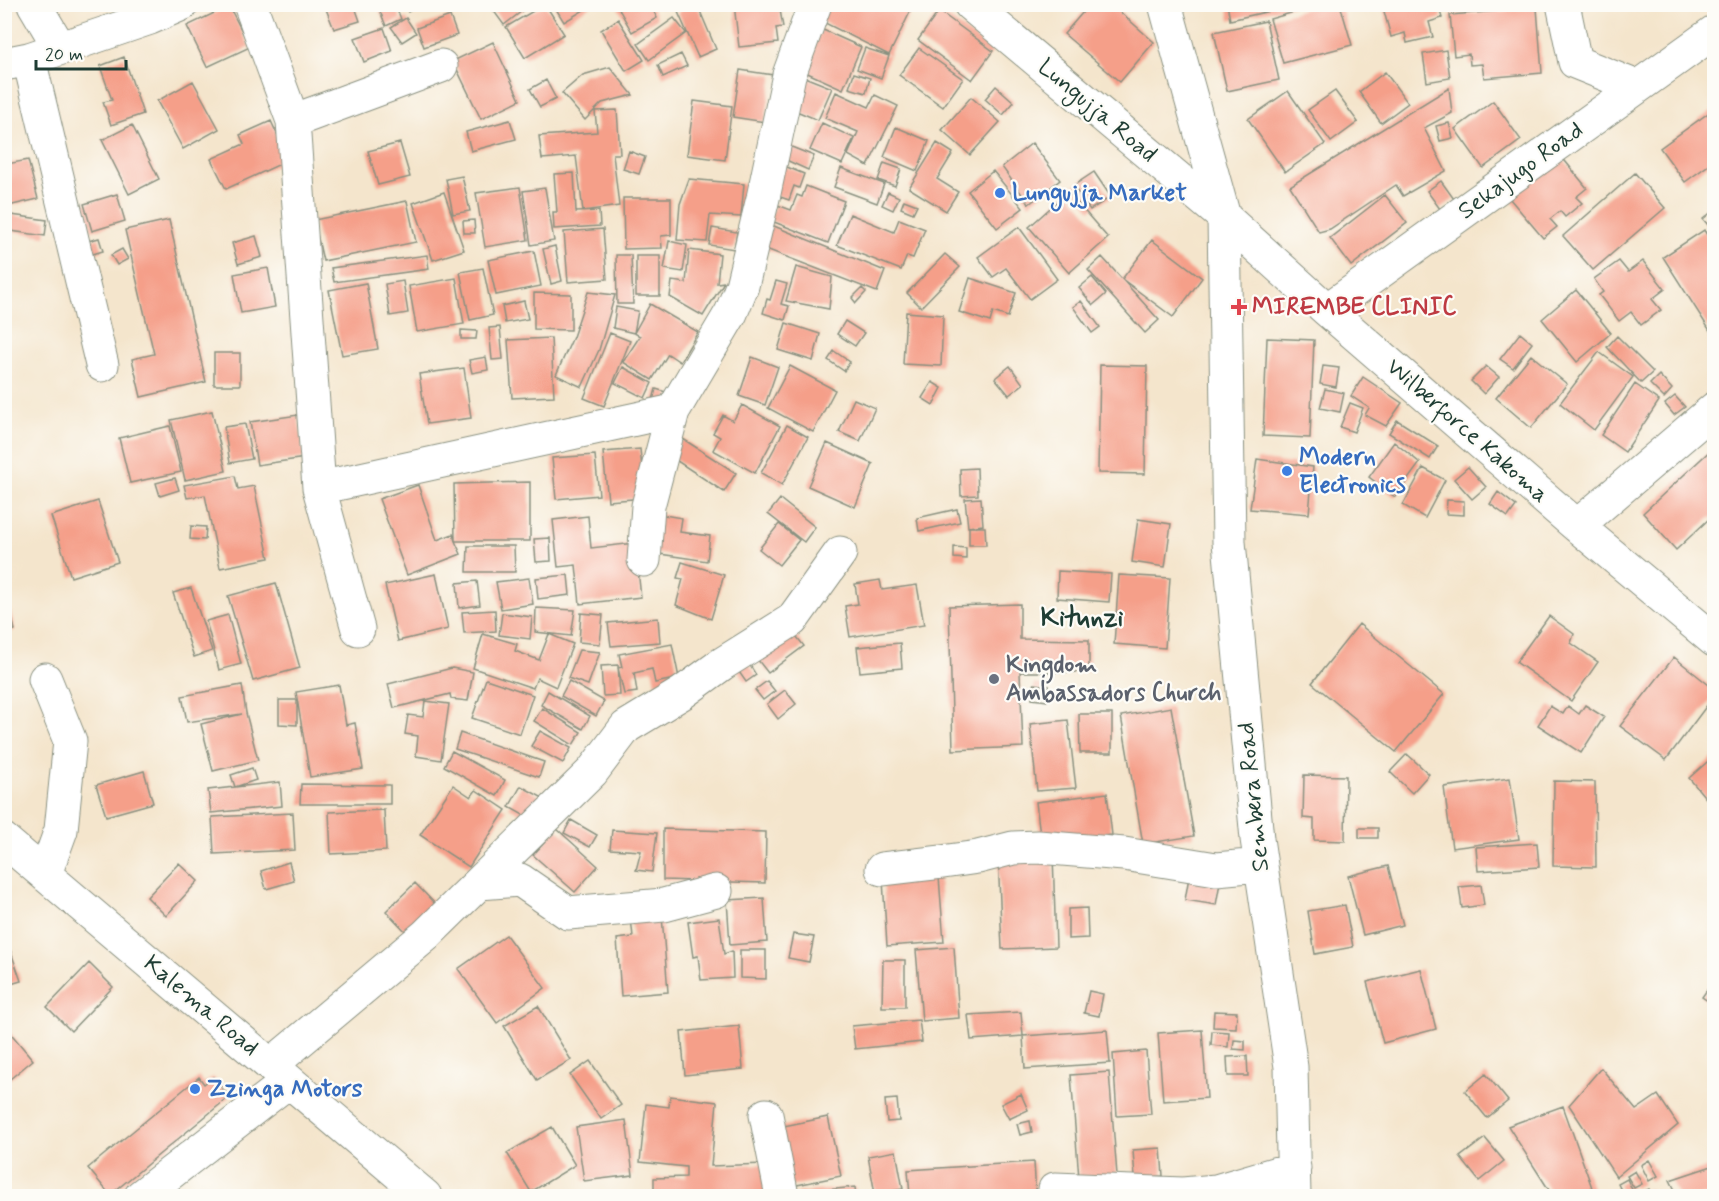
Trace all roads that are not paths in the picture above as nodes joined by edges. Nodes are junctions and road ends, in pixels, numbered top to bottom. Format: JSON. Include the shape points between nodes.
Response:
{"nodes":[{"id":1,"x":34,"y":4,"type":"edge"},
{"id":2,"x":182,"y":4,"type":"edge"},
{"id":3,"x":250,"y":4,"type":"edge"},
{"id":4,"x":814,"y":4,"type":"edge"},
{"id":5,"x":970,"y":4,"type":"edge"},
{"id":6,"x":1165,"y":4,"type":"edge"},
{"id":7,"x":1563,"y":4,"type":"edge"},
{"id":8,"x":1714,"y":32,"type":"edge"},
{"id":9,"x":60,"y":48,"type":"junction"},
{"id":10,"x":17,"y":61,"type":"edge"},
{"id":11,"x":441,"y":66,"type":"dead end"},
{"id":12,"x":1637,"y":87,"type":"junction"},
{"id":13,"x":293,"y":121,"type":"junction"},
{"id":14,"x":1224,"y":217,"type":"junction"},
{"id":15,"x":1327,"y":310,"type":"junction"},
{"id":16,"x":102,"y":365,"type":"dead end"},
{"id":17,"x":1714,"y":410,"type":"edge"},
{"id":18,"x":673,"y":411,"type":"junction"},
{"id":19,"x":319,"y":488,"type":"junction"},
{"id":20,"x":1577,"y":526,"type":"junction"},
{"id":21,"x":840,"y":553,"type":"dead end"},
{"id":22,"x":644,"y":560,"type":"dead end"},
{"id":23,"x":358,"y":629,"type":"dead end"},
{"id":24,"x":1714,"y":640,"type":"edge"},
{"id":25,"x":45,"y":679,"type":"dead end"},
{"id":26,"x":4,"y":840,"type":"edge"},
{"id":27,"x":1260,"y":866,"type":"junction"},
{"id":28,"x":882,"y":869,"type":"dead end"},
{"id":29,"x":45,"y":874,"type":"junction"},
{"id":30,"x":479,"y":884,"type":"junction"},
{"id":31,"x":716,"y":891,"type":"dead end"},
{"id":32,"x":280,"y":1073,"type":"junction"},
{"id":33,"x":766,"y":1115,"type":"dead end"},
{"id":34,"x":1294,"y":1182,"type":"edge"},
{"id":35,"x":1055,"y":1189,"type":"dead end"},
{"id":36,"x":404,"y":1190,"type":"edge"},
{"id":37,"x":141,"y":1197,"type":"edge"},
{"id":38,"x":782,"y":1197,"type":"edge"}],
"edges":[{"from":1,"to":9,"type":"street"},
{"from":2,"to":9,"type":"street"},
{"from":3,"to":13,"type":"street"},
{"from":4,"to":18,"type":"street","via":[[789,75],[742,286],[730,314]]},
{"from":5,"to":14,"type":"street","name":"Lungujja Road"},
{"from":6,"to":14,"type":"street","name":"Sembera Road"},
{"from":7,"to":12,"type":"street","via":[[1575,62]]},
{"from":8,"to":12,"type":"street","name":"Sekajugo Road"},
{"from":9,"to":10,"type":"street"},
{"from":10,"to":16,"type":"street"},
{"from":11,"to":13,"type":"street"},
{"from":12,"to":15,"type":"street","name":"Sekajugo Road"},
{"from":13,"to":19,"type":"street"},
{"from":14,"to":15,"type":"street","name":"Wilberforce Kakoma"},
{"from":14,"to":27,"type":"street","name":"Sembera Road","via":[[1228,542]]},
{"from":15,"to":20,"type":"street","name":"Wilberforce Kakoma"},
{"from":17,"to":20,"type":"street"},
{"from":18,"to":19,"type":"street"},
{"from":18,"to":22,"type":"street","via":[[648,506]]},
{"from":19,"to":23,"type":"street"},
{"from":20,"to":24,"type":"street","name":"Wilberforce Kakoma"},
{"from":21,"to":30,"type":"street","via":[[792,620],[626,726],[592,772]]},
{"from":25,"to":29,"type":"street","via":[[70,741],[61,830]]},
{"from":26,"to":29,"type":"street","name":"Kalema Road"},
{"from":27,"to":28,"type":"street","via":[[1216,869],[1124,854],[1038,847]]},
{"from":27,"to":34,"type":"street","name":"Sembera Road","via":[[1291,1067]]},
{"from":29,"to":32,"type":"street","name":"Kalema Road"},
{"from":30,"to":31,"type":"street","via":[[520,880],[568,913],[663,904]]},
{"from":30,"to":32,"type":"street"},
{"from":32,"to":36,"type":"street","name":"Kalema Road"},
{"from":32,"to":37,"type":"street"},
{"from":33,"to":38,"type":"street"},
{"from":34,"to":35,"type":"street","via":[[1184,1194]]}]}
